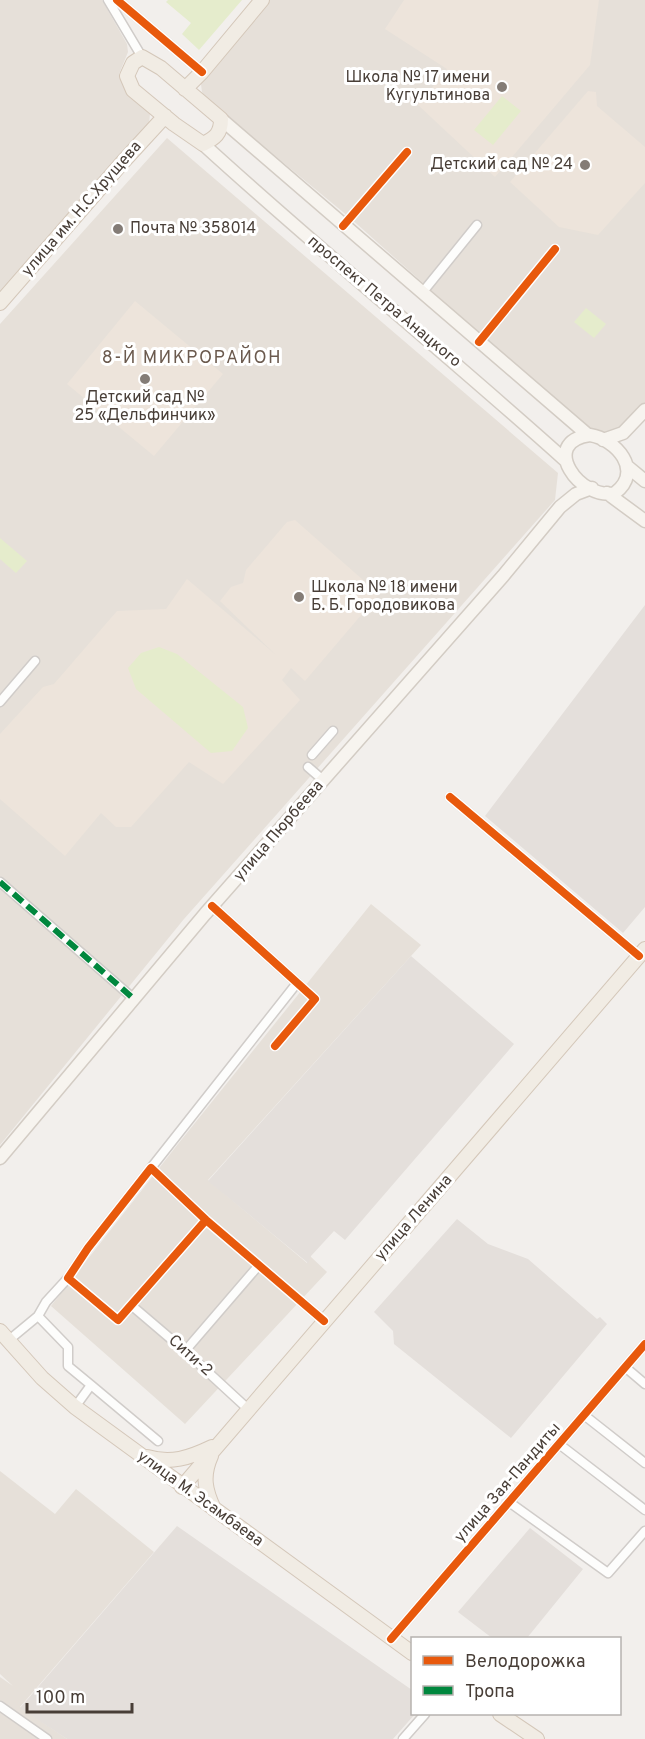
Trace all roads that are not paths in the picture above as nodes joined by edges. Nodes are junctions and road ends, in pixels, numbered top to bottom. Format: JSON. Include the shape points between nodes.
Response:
{"nodes":[{"id":1,"x":108,"y":0,"type":"edge"},
{"id":2,"x":117,"y":0,"type":"edge"},
{"id":3,"x":261,"y":0,"type":"edge"},
{"id":4,"x":142,"y":21,"type":"junction"},
{"id":5,"x":130,"y":34,"type":"junction"},
{"id":6,"x":142,"y":57,"type":"junction"},
{"id":7,"x":202,"y":72,"type":"junction"},
{"id":8,"x":185,"y":89,"type":"junction"},
{"id":9,"x":165,"y":116,"type":"junction"},
{"id":10,"x":221,"y":119,"type":"junction"},
{"id":11,"x":202,"y":144,"type":"junction"},
{"id":12,"x":407,"y":152,"type":"dead end"},
{"id":13,"x":477,"y":225,"type":"dead end"},
{"id":14,"x":343,"y":226,"type":"junction"},
{"id":15,"x":555,"y":249,"type":"dead end"},
{"id":16,"x":422,"y":293,"type":"junction"},
{"id":17,"x":0,"y":303,"type":"edge"},
{"id":18,"x":479,"y":342,"type":"junction"},
{"id":19,"x":645,"y":410,"type":"edge"},
{"id":20,"x":635,"y":422,"type":"junction"},
{"id":21,"x":588,"y":435,"type":"junction"},
{"id":22,"x":603,"y":440,"type":"junction"},
{"id":23,"x":565,"y":460,"type":"junction"},
{"id":24,"x":625,"y":461,"type":"junction"},
{"id":25,"x":571,"y":474,"type":"junction"},
{"id":26,"x":645,"y":481,"type":"edge"},
{"id":27,"x":592,"y":488,"type":"junction"},
{"id":28,"x":607,"y":494,"type":"junction"},
{"id":29,"x":560,"y":507,"type":"junction"},
{"id":30,"x":645,"y":521,"type":"edge"},
{"id":31,"x":35,"y":662,"type":"dead end"},
{"id":32,"x":0,"y":702,"type":"edge"},
{"id":33,"x":333,"y":730,"type":"dead end"},
{"id":34,"x":312,"y":755,"type":"dead end"},
{"id":35,"x":308,"y":767,"type":"dead end"},
{"id":36,"x":323,"y":780,"type":"junction"},
{"id":37,"x":450,"y":797,"type":"dead end"},
{"id":38,"x":0,"y":882,"type":"edge"},
{"id":39,"x":212,"y":906,"type":"junction"},
{"id":40,"x":642,"y":953,"type":"edge"},
{"id":41,"x":297,"y":983,"type":"junction"},
{"id":42,"x":134,"y":999,"type":"junction"},
{"id":43,"x":275,"y":1046,"type":"dead end"},
{"id":44,"x":0,"y":1158,"type":"edge"},
{"id":45,"x":151,"y":1168,"type":"junction"},
{"id":46,"x":206,"y":1220,"type":"junction"},
{"id":47,"x":259,"y":1265,"type":"junction"},
{"id":48,"x":68,"y":1278,"type":"junction"},
{"id":49,"x":131,"y":1305,"type":"junction"},
{"id":50,"x":38,"y":1316,"type":"junction"},
{"id":51,"x":324,"y":1321,"type":"junction"},
{"id":52,"x":4,"y":1338,"type":"edge"},
{"id":53,"x":645,"y":1344,"type":"edge"},
{"id":54,"x":185,"y":1351,"type":"junction"},
{"id":55,"x":625,"y":1367,"type":"junction"},
{"id":56,"x":645,"y":1384,"type":"edge"},
{"id":57,"x":91,"y":1385,"type":"junction"},
{"id":58,"x":75,"y":1407,"type":"junction"},
{"id":59,"x":248,"y":1409,"type":"junction"},
{"id":60,"x":584,"y":1415,"type":"junction"},
{"id":61,"x":158,"y":1441,"type":"dead end"},
{"id":62,"x":559,"y":1444,"type":"junction"},
{"id":63,"x":216,"y":1445,"type":"junction"},
{"id":64,"x":139,"y":1455,"type":"junction"},
{"id":65,"x":645,"y":1462,"type":"edge"},
{"id":66,"x":182,"y":1487,"type":"junction"},
{"id":67,"x":508,"y":1502,"type":"junction"},
{"id":68,"x":645,"y":1510,"type":"edge"},
{"id":69,"x":215,"y":1511,"type":"junction"},
{"id":70,"x":645,"y":1531,"type":"edge"},
{"id":71,"x":391,"y":1639,"type":"junction"},
{"id":72,"x":411,"y":1652,"type":"edge"},
{"id":73,"x":0,"y":1706,"type":"edge"},
{"id":74,"x":423,"y":1715,"type":"edge"},
{"id":75,"x":503,"y":1715,"type":"edge"},
{"id":76,"x":47,"y":1739,"type":"edge"},
{"id":77,"x":403,"y":1739,"type":"edge"},
{"id":78,"x":537,"y":1739,"type":"edge"}],
"edges":[{"from":1,"to":5,"type":"street"},
{"from":2,"to":4,"type":"street"},
{"from":3,"to":7,"type":"main road"},
{"from":4,"to":5,"type":"street","via":[[134,24]]},
{"from":4,"to":7,"type":"street"},
{"from":5,"to":6,"type":"street"},
{"from":6,"to":8,"type":"main road","name":"проспект Петра Анацкого"},
{"from":6,"to":9,"type":"main road","name":"проспект Петра Анацкого","via":[[129,68],[127,76],[134,90]]},
{"from":7,"to":8,"type":"main road"},
{"from":8,"to":10,"type":"main road","name":"проспект Петра Анацкого"},
{"from":9,"to":11,"type":"main road","name":"проспект Петра Анацкого"},
{"from":9,"to":17,"type":"main road","name":"улица им. Н.С.Хрущева"},
{"from":10,"to":11,"type":"main road","via":[[221,129],[215,137]]},
{"from":10,"to":14,"type":"main road","name":"проспект Петра Анацкого"},
{"from":11,"to":23,"type":"main road","name":"проспект Петра Анацкого"},
{"from":12,"to":14,"type":"street"},
{"from":13,"to":16,"type":"street"},
{"from":14,"to":16,"type":"main road","name":"проспект Петра Анацкого"},
{"from":15,"to":18,"type":"street"},
{"from":16,"to":18,"type":"main road","name":"проспект Петра Анацкого"},
{"from":18,"to":21,"type":"main road","name":"проспект Петра Анацкого"},
{"from":19,"to":20,"type":"main road"},
{"from":20,"to":22,"type":"main road","via":[[617,436]]},
{"from":20,"to":24,"type":"main road","via":[[625,442]]},
{"from":21,"to":22,"type":"main road"},
{"from":21,"to":23,"type":"main road","via":[[575,439]]},
{"from":22,"to":24,"type":"main road"},
{"from":23,"to":25,"type":"main road"},
{"from":24,"to":26,"type":"main road"},
{"from":24,"to":28,"type":"main road","via":[[628,474],[622,488]]},
{"from":25,"to":27,"type":"main road"},
{"from":25,"to":29,"type":"main road","via":[[570,487]]},
{"from":27,"to":28,"type":"main road"},
{"from":27,"to":29,"type":"main road","via":[[576,494]]},
{"from":28,"to":30,"type":"main road"},
{"from":29,"to":36,"type":"main road","name":"улица Пюрбеева"},
{"from":31,"to":32,"type":"street"},
{"from":33,"to":34,"type":"street"},
{"from":35,"to":36,"type":"street"},
{"from":36,"to":39,"type":"main road","name":"улица Пюрбеева"},
{"from":37,"to":40,"type":"street"},
{"from":38,"to":42,"type":"street"},
{"from":39,"to":41,"type":"street"},
{"from":39,"to":42,"type":"main road","name":"улица Пюрбеева"},
{"from":40,"to":51,"type":"main road","name":"улица Ленина"},
{"from":41,"to":43,"type":"street","via":[[315,999]]},
{"from":41,"to":45,"type":"street"},
{"from":42,"to":44,"type":"main road","name":"улица Пюрбеева"},
{"from":45,"to":46,"type":"street"},
{"from":45,"to":48,"type":"street"},
{"from":46,"to":47,"type":"street"},
{"from":46,"to":49,"type":"street"},
{"from":47,"to":51,"type":"street"},
{"from":47,"to":54,"type":"street"},
{"from":48,"to":49,"type":"street","via":[[118,1320]]},
{"from":48,"to":50,"type":"street"},
{"from":49,"to":54,"type":"street","name":"Сити-2"},
{"from":50,"to":52,"type":"street"},
{"from":50,"to":57,"type":"street","via":[[68,1347],[68,1366]]},
{"from":51,"to":59,"type":"main road","name":"улица Ленина"},
{"from":52,"to":58,"type":"main road","name":"улица М. Эсамбаева"},
{"from":53,"to":55,"type":"street","name":"улица Зая-Пандиты"},
{"from":54,"to":59,"type":"street","name":"Сити-2"},
{"from":55,"to":56,"type":"street"},
{"from":55,"to":60,"type":"street","name":"улица Зая-Пандиты"},
{"from":57,"to":58,"type":"street"},
{"from":57,"to":61,"type":"street"},
{"from":58,"to":64,"type":"main road","name":"улица М. Эсамбаева"},
{"from":59,"to":63,"type":"main road","name":"улица Ленина"},
{"from":60,"to":62,"type":"street","name":"улица Зая-Пандиты"},
{"from":60,"to":65,"type":"street"},
{"from":62,"to":67,"type":"street","name":"улица Зая-Пандиты"},
{"from":62,"to":68,"type":"street"},
{"from":63,"to":64,"type":"main road","via":[[176,1460]]},
{"from":63,"to":66,"type":"main road","name":"улица Ленина"},
{"from":63,"to":69,"type":"main road","via":[[205,1482]]},
{"from":64,"to":66,"type":"main road","name":"улица М. Эсамбаева"},
{"from":66,"to":69,"type":"main road","name":"улица М. Эсамбаева"},
{"from":67,"to":70,"type":"street","via":[[608,1573]]},
{"from":67,"to":71,"type":"street","name":"улица Зая-Пандиты"},
{"from":69,"to":71,"type":"main road","name":"улица М. Эсамбаева"},
{"from":71,"to":72,"type":"main road","name":"улица М. Эсамбаева"},
{"from":73,"to":76,"type":"street"},
{"from":74,"to":77,"type":"street"},
{"from":75,"to":78,"type":"main road"}]}
